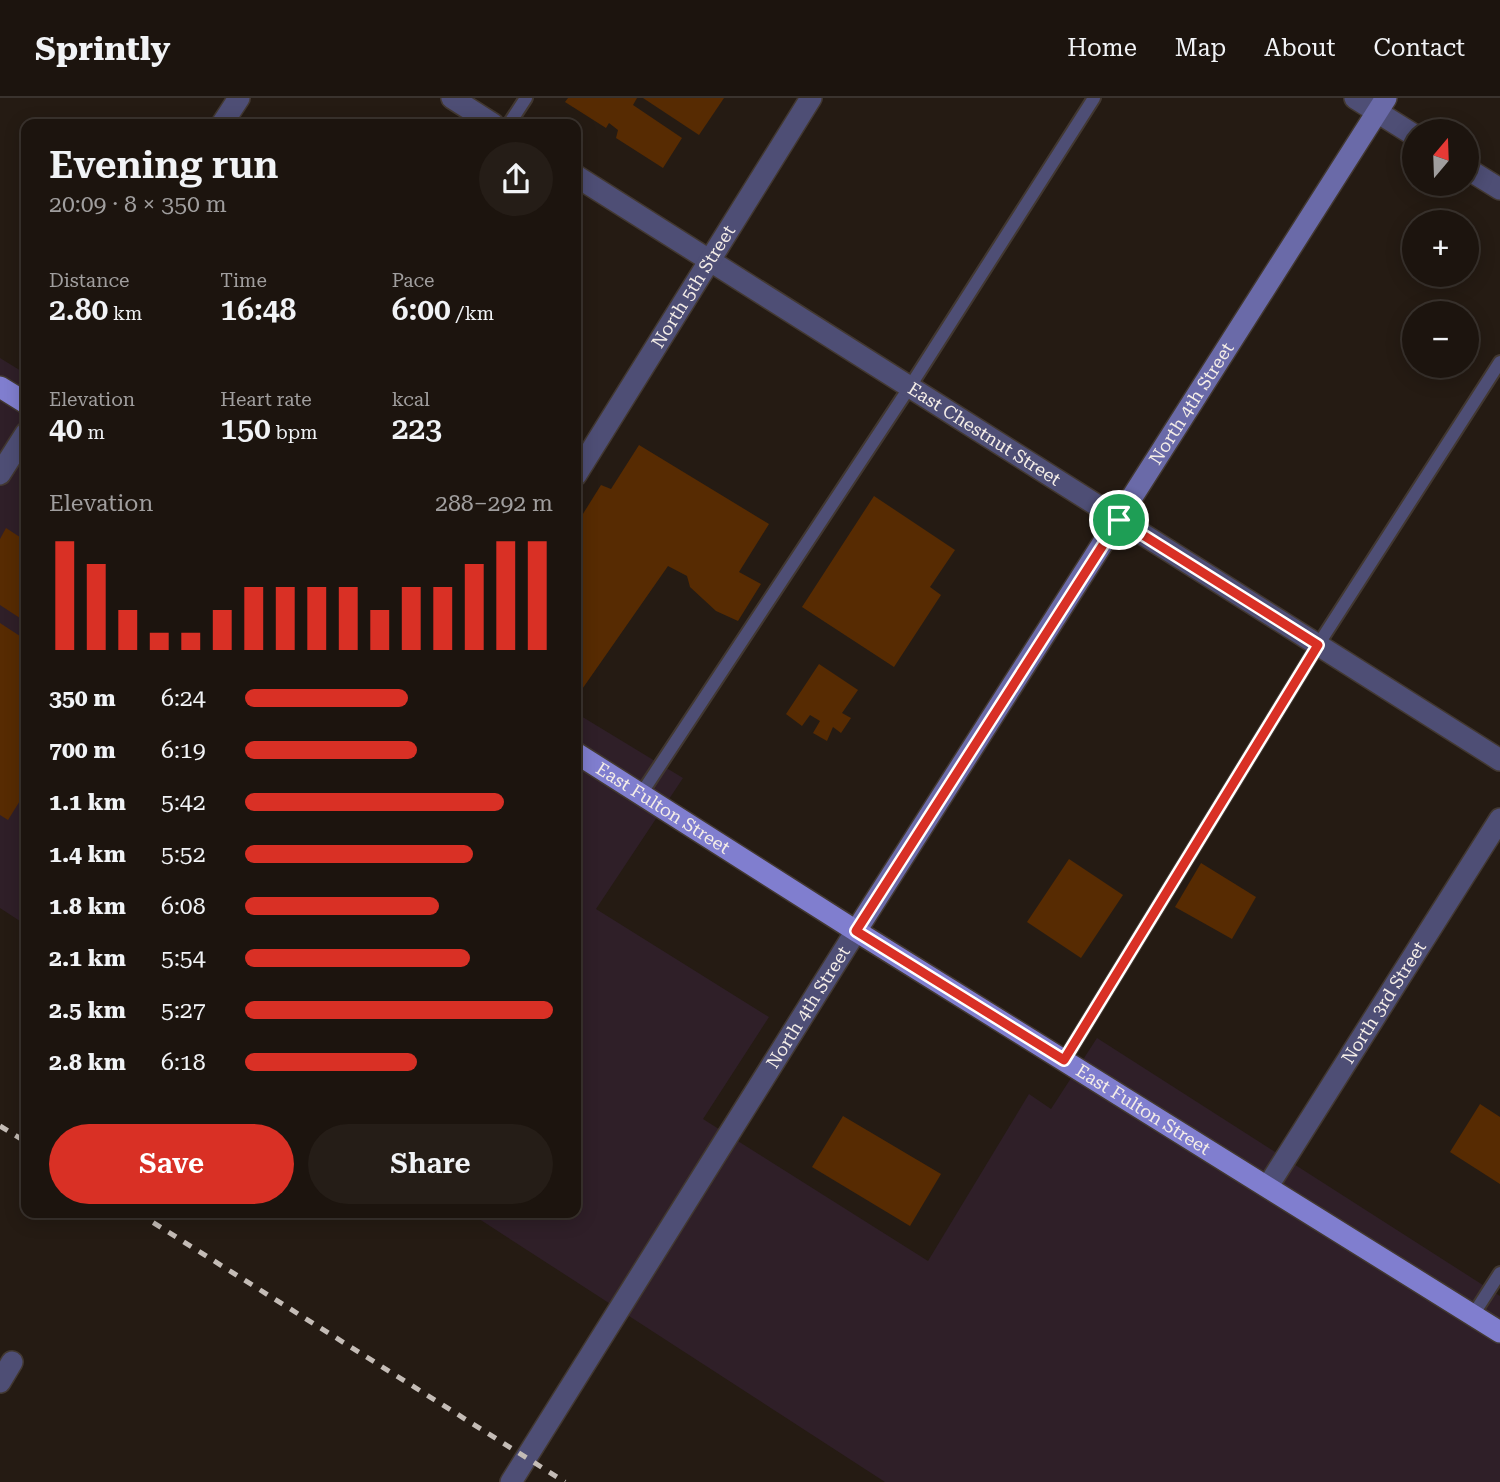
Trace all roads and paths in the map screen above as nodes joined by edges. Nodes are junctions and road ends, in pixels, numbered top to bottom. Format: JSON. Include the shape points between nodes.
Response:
{"nodes":[{"id":1,"x":239,"y":98,"type":"edge"},
{"id":2,"x":452,"y":98,"type":"edge"},
{"id":3,"x":526,"y":98,"type":"edge"},
{"id":4,"x":811,"y":98,"type":"edge"},
{"id":5,"x":1094,"y":98,"type":"edge"},
{"id":6,"x":1355,"y":98,"type":"edge"},
{"id":7,"x":1382,"y":105,"type":"edge"},
{"id":8,"x":225,"y":119,"type":"edge"},
{"id":9,"x":485,"y":119,"type":"edge"},
{"id":10,"x":512,"y":119,"type":"edge"},
{"id":11,"x":1402,"y":124,"type":"edge"},
{"id":12,"x":1479,"y":176,"type":"edge"},
{"id":13,"x":581,"y":179,"type":"edge"},
{"id":14,"x":1500,"y":189,"type":"edge"},
{"id":15,"x":709,"y":261,"type":"junction"},
{"id":16,"x":1500,"y":362,"type":"edge"},
{"id":17,"x":0,"y":387,"type":"edge"},
{"id":18,"x":909,"y":387,"type":"junction"},
{"id":19,"x":21,"y":400,"type":"edge"},
{"id":20,"x":21,"y":441,"type":"edge"},
{"id":21,"x":581,"y":467,"type":"edge"},
{"id":22,"x":0,"y":474,"type":"edge"},
{"id":23,"x":1119,"y":520,"type":"junction"},
{"id":24,"x":1318,"y":645,"type":"junction"},
{"id":25,"x":581,"y":755,"type":"edge"},
{"id":26,"x":1500,"y":760,"type":"edge"},
{"id":27,"x":641,"y":794,"type":"junction"},
{"id":28,"x":1500,"y":818,"type":"edge"},
{"id":29,"x":856,"y":931,"type":"junction"},
{"id":30,"x":1064,"y":1060,"type":"junction"},
{"id":31,"x":1268,"y":1186,"type":"junction"},
{"id":32,"x":1500,"y":1273,"type":"edge"},
{"id":33,"x":1473,"y":1315,"type":"junction"},
{"id":34,"x":1500,"y":1332,"type":"edge"},
{"id":35,"x":12,"y":1362,"type":"dead end"},
{"id":36,"x":0,"y":1382,"type":"edge"},
{"id":37,"x":511,"y":1482,"type":"edge"}],
"edges":[{"from":1,"to":8,"type":"street"},
{"from":2,"to":9,"type":"street"},
{"from":3,"to":10,"type":"lane"},
{"from":4,"to":15,"type":"street","name":"North 5th Street"},
{"from":5,"to":18,"type":"lane"},
{"from":6,"to":7,"type":"street"},
{"from":7,"to":11,"type":"street"},
{"from":7,"to":23,"type":"main road","name":"North 4th Street"},
{"from":12,"to":14,"type":"street"},
{"from":13,"to":15,"type":"street","name":"East Chestnut Street"},
{"from":15,"to":18,"type":"street","name":"East Chestnut Street"},
{"from":15,"to":21,"type":"street","name":"North 5th Street"},
{"from":16,"to":24,"type":"lane"},
{"from":17,"to":19,"type":"main road"},
{"from":18,"to":23,"type":"street","name":"East Chestnut Street"},
{"from":18,"to":27,"type":"lane"},
{"from":20,"to":22,"type":"street"},
{"from":23,"to":24,"type":"street","name":"East Chestnut Street"},
{"from":23,"to":29,"type":"main road","name":"North 4th Street"},
{"from":24,"to":26,"type":"street","name":"East Chestnut Street"},
{"from":24,"to":30,"type":"lane"},
{"from":25,"to":27,"type":"main road","name":"East Fulton Street"},
{"from":27,"to":29,"type":"main road","name":"East Fulton Street"},
{"from":28,"to":31,"type":"street","name":"North 3rd Street"},
{"from":29,"to":30,"type":"main road","name":"East Fulton Street"},
{"from":29,"to":37,"type":"street","name":"North 4th Street"},
{"from":30,"to":31,"type":"main road","name":"East Fulton Street"},
{"from":31,"to":33,"type":"main road","name":"East Fulton Street"},
{"from":32,"to":33,"type":"lane"},
{"from":33,"to":34,"type":"main road","name":"East Fulton Street"},
{"from":35,"to":36,"type":"street"}]}
